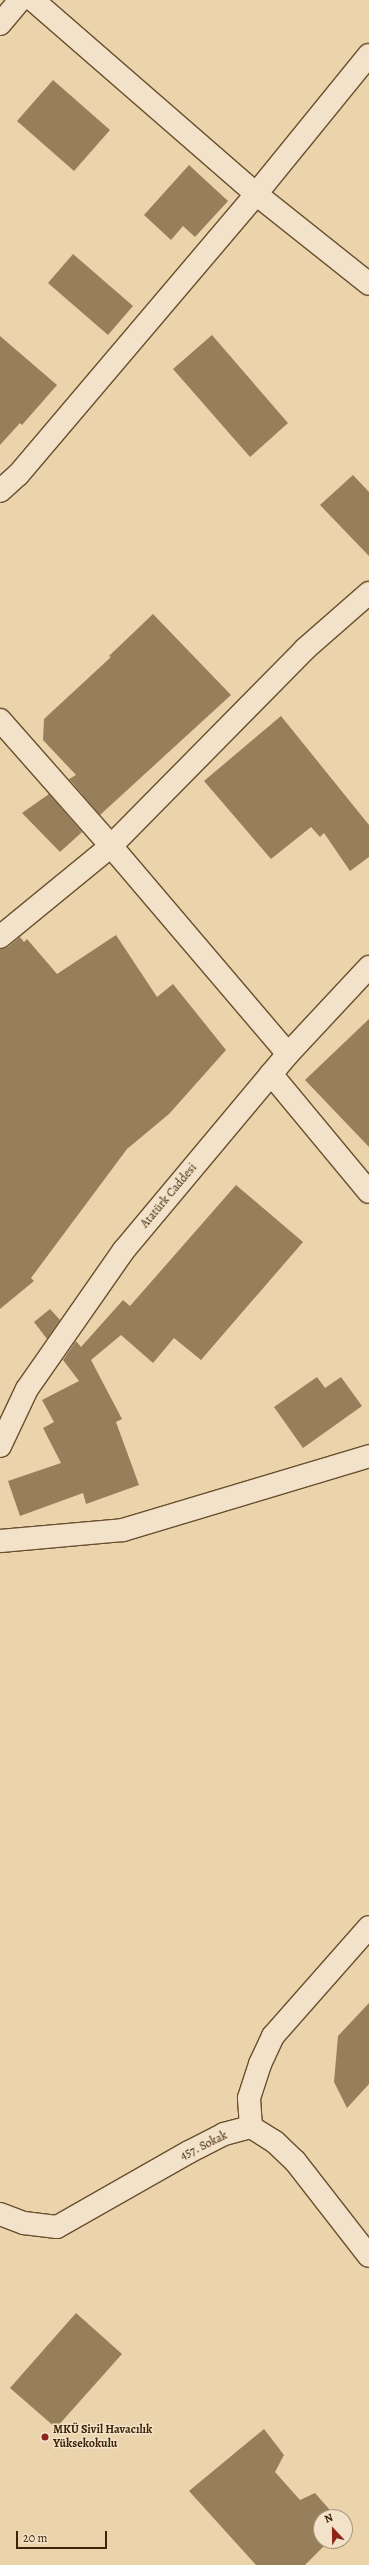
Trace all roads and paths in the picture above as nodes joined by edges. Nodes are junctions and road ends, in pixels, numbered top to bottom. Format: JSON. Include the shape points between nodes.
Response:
{"nodes":[{"id":1,"x":20,"y":0,"type":"edge"},
{"id":2,"x":33,"y":0,"type":"edge"},
{"id":3,"x":0,"y":24,"type":"edge"},
{"id":4,"x":369,"y":55,"type":"edge"},
{"id":5,"x":256,"y":194,"type":"junction"},
{"id":6,"x":369,"y":284,"type":"edge"},
{"id":7,"x":0,"y":491,"type":"edge"},
{"id":8,"x":369,"y":593,"type":"edge"},
{"id":9,"x":0,"y":720,"type":"edge"},
{"id":10,"x":111,"y":846,"type":"junction"},
{"id":11,"x":0,"y":937,"type":"edge"},
{"id":12,"x":369,"y":967,"type":"edge"},
{"id":13,"x":288,"y":1054,"type":"junction"},
{"id":14,"x":271,"y":1074,"type":"junction"},
{"id":15,"x":369,"y":1192,"type":"edge"},
{"id":16,"x":0,"y":1446,"type":"edge"},
{"id":17,"x":369,"y":1456,"type":"edge"},
{"id":18,"x":0,"y":1541,"type":"edge"},
{"id":19,"x":369,"y":1928,"type":"edge"},
{"id":20,"x":251,"y":2127,"type":"junction"},
{"id":21,"x":0,"y":2214,"type":"edge"},
{"id":22,"x":369,"y":2256,"type":"edge"}],
"edges":[{"from":1,"to":3,"type":"street"},
{"from":2,"to":5,"type":"street"},
{"from":4,"to":5,"type":"street"},
{"from":5,"to":6,"type":"street"},
{"from":5,"to":7,"type":"street","via":[[18,475]]},
{"from":8,"to":10,"type":"street","via":[[305,649]]},
{"from":9,"to":10,"type":"street"},
{"from":10,"to":11,"type":"street"},
{"from":10,"to":13,"type":"street"},
{"from":12,"to":13,"type":"street","name":"Atatürk Caddesi"},
{"from":13,"to":14,"type":"street","name":"Atatürk Caddesi"},
{"from":14,"to":15,"type":"street"},
{"from":14,"to":16,"type":"street","name":"Atatürk Caddesi","via":[[124,1250],[27,1389]]},
{"from":17,"to":18,"type":"street","via":[[123,1530]]},
{"from":19,"to":20,"type":"street","via":[[273,2036],[260,2064],[249,2098]]},
{"from":20,"to":21,"type":"street","name":"457. Sokak","via":[[224,2134],[57,2227],[24,2224]]},
{"from":20,"to":22,"type":"street","via":[[275,2142],[295,2161]]}]}
